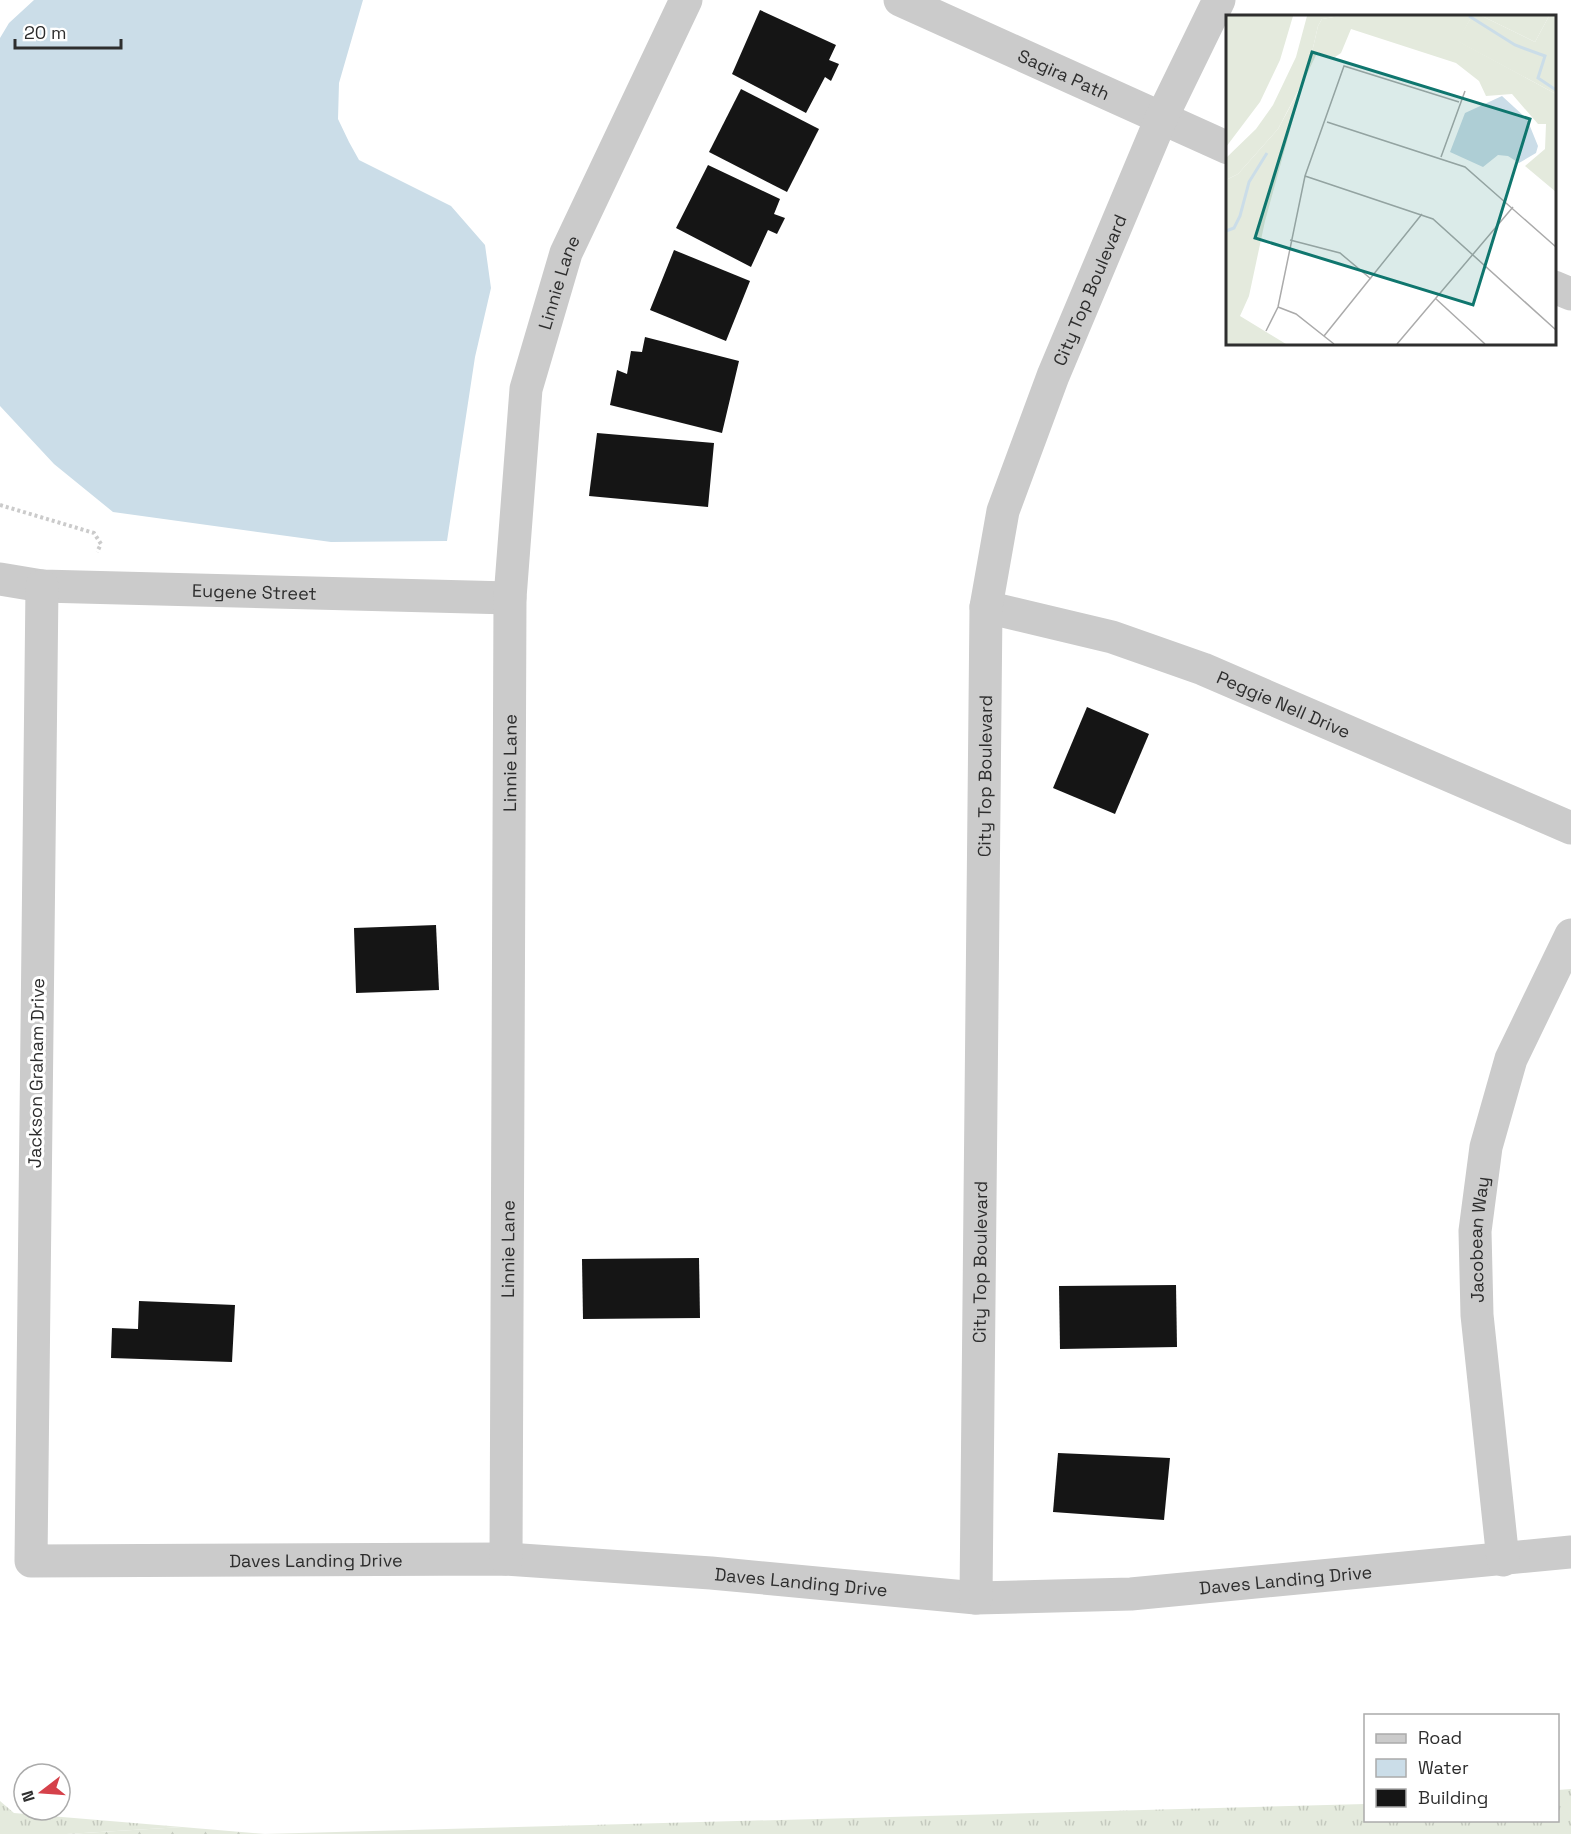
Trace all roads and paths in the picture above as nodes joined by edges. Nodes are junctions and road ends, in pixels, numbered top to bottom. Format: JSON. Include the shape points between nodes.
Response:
{"nodes":[{"id":1,"x":686,"y":0,"type":"edge"},
{"id":2,"x":900,"y":0,"type":"edge"},
{"id":3,"x":1219,"y":0,"type":"edge"},
{"id":4,"x":1161,"y":119,"type":"junction"},
{"id":5,"x":1226,"y":148,"type":"edge"},
{"id":6,"x":1556,"y":288,"type":"edge"},
{"id":7,"x":1571,"y":294,"type":"edge"},
{"id":8,"x":0,"y":505,"type":"edge"},
{"id":9,"x":96,"y":556,"type":"dead end"},
{"id":10,"x":0,"y":579,"type":"edge"},
{"id":11,"x":42,"y":586,"type":"junction"},
{"id":12,"x":510,"y":598,"type":"junction"},
{"id":13,"x":986,"y":607,"type":"junction"},
{"id":14,"x":1571,"y":828,"type":"edge"},
{"id":15,"x":1571,"y":935,"type":"edge"},
{"id":16,"x":1571,"y":1552,"type":"edge"},
{"id":17,"x":506,"y":1559,"type":"junction"},
{"id":18,"x":1503,"y":1560,"type":"junction"},
{"id":19,"x":31,"y":1561,"type":"joint"},
{"id":20,"x":976,"y":1598,"type":"junction"}],
"edges":[{"from":1,"to":12,"type":"street","name":"Linnie Lane","via":[[566,253],[552,298],[526,389]]},
{"from":2,"to":4,"type":"street","name":"Sagira Path"},
{"from":3,"to":4,"type":"street","name":"City Top Boulevard"},
{"from":4,"to":5,"type":"street","name":"Sagira Path"},
{"from":4,"to":13,"type":"street","name":"City Top Boulevard","via":[[1053,376],[1003,511]]},
{"from":6,"to":7,"type":"street"},
{"from":8,"to":9,"type":"path","via":[[94,533],[100,544]]},
{"from":10,"to":11,"type":"street","name":"Eugene Street"},
{"from":11,"to":12,"type":"street","name":"Eugene Street"},
{"from":11,"to":19,"type":"street","name":"Jackson Graham Drive"},
{"from":12,"to":17,"type":"street","name":"Linnie Lane"},
{"from":13,"to":14,"type":"street","name":"Peggie Nell Drive","via":[[1112,637],[1203,669]]},
{"from":13,"to":20,"type":"street","name":"City Top Boulevard"},
{"from":15,"to":18,"type":"street","name":"Jacobean Way","via":[[1511,1059],[1486,1147],[1475,1231],[1476,1315]]},
{"from":16,"to":18,"type":"street","name":"Daves Landing Drive"},
{"from":17,"to":19,"type":"street","name":"Daves Landing Drive"},
{"from":17,"to":20,"type":"street","name":"Daves Landing Drive","via":[[711,1573]]},
{"from":18,"to":20,"type":"street","name":"Daves Landing Drive","via":[[1131,1594]]}]}
